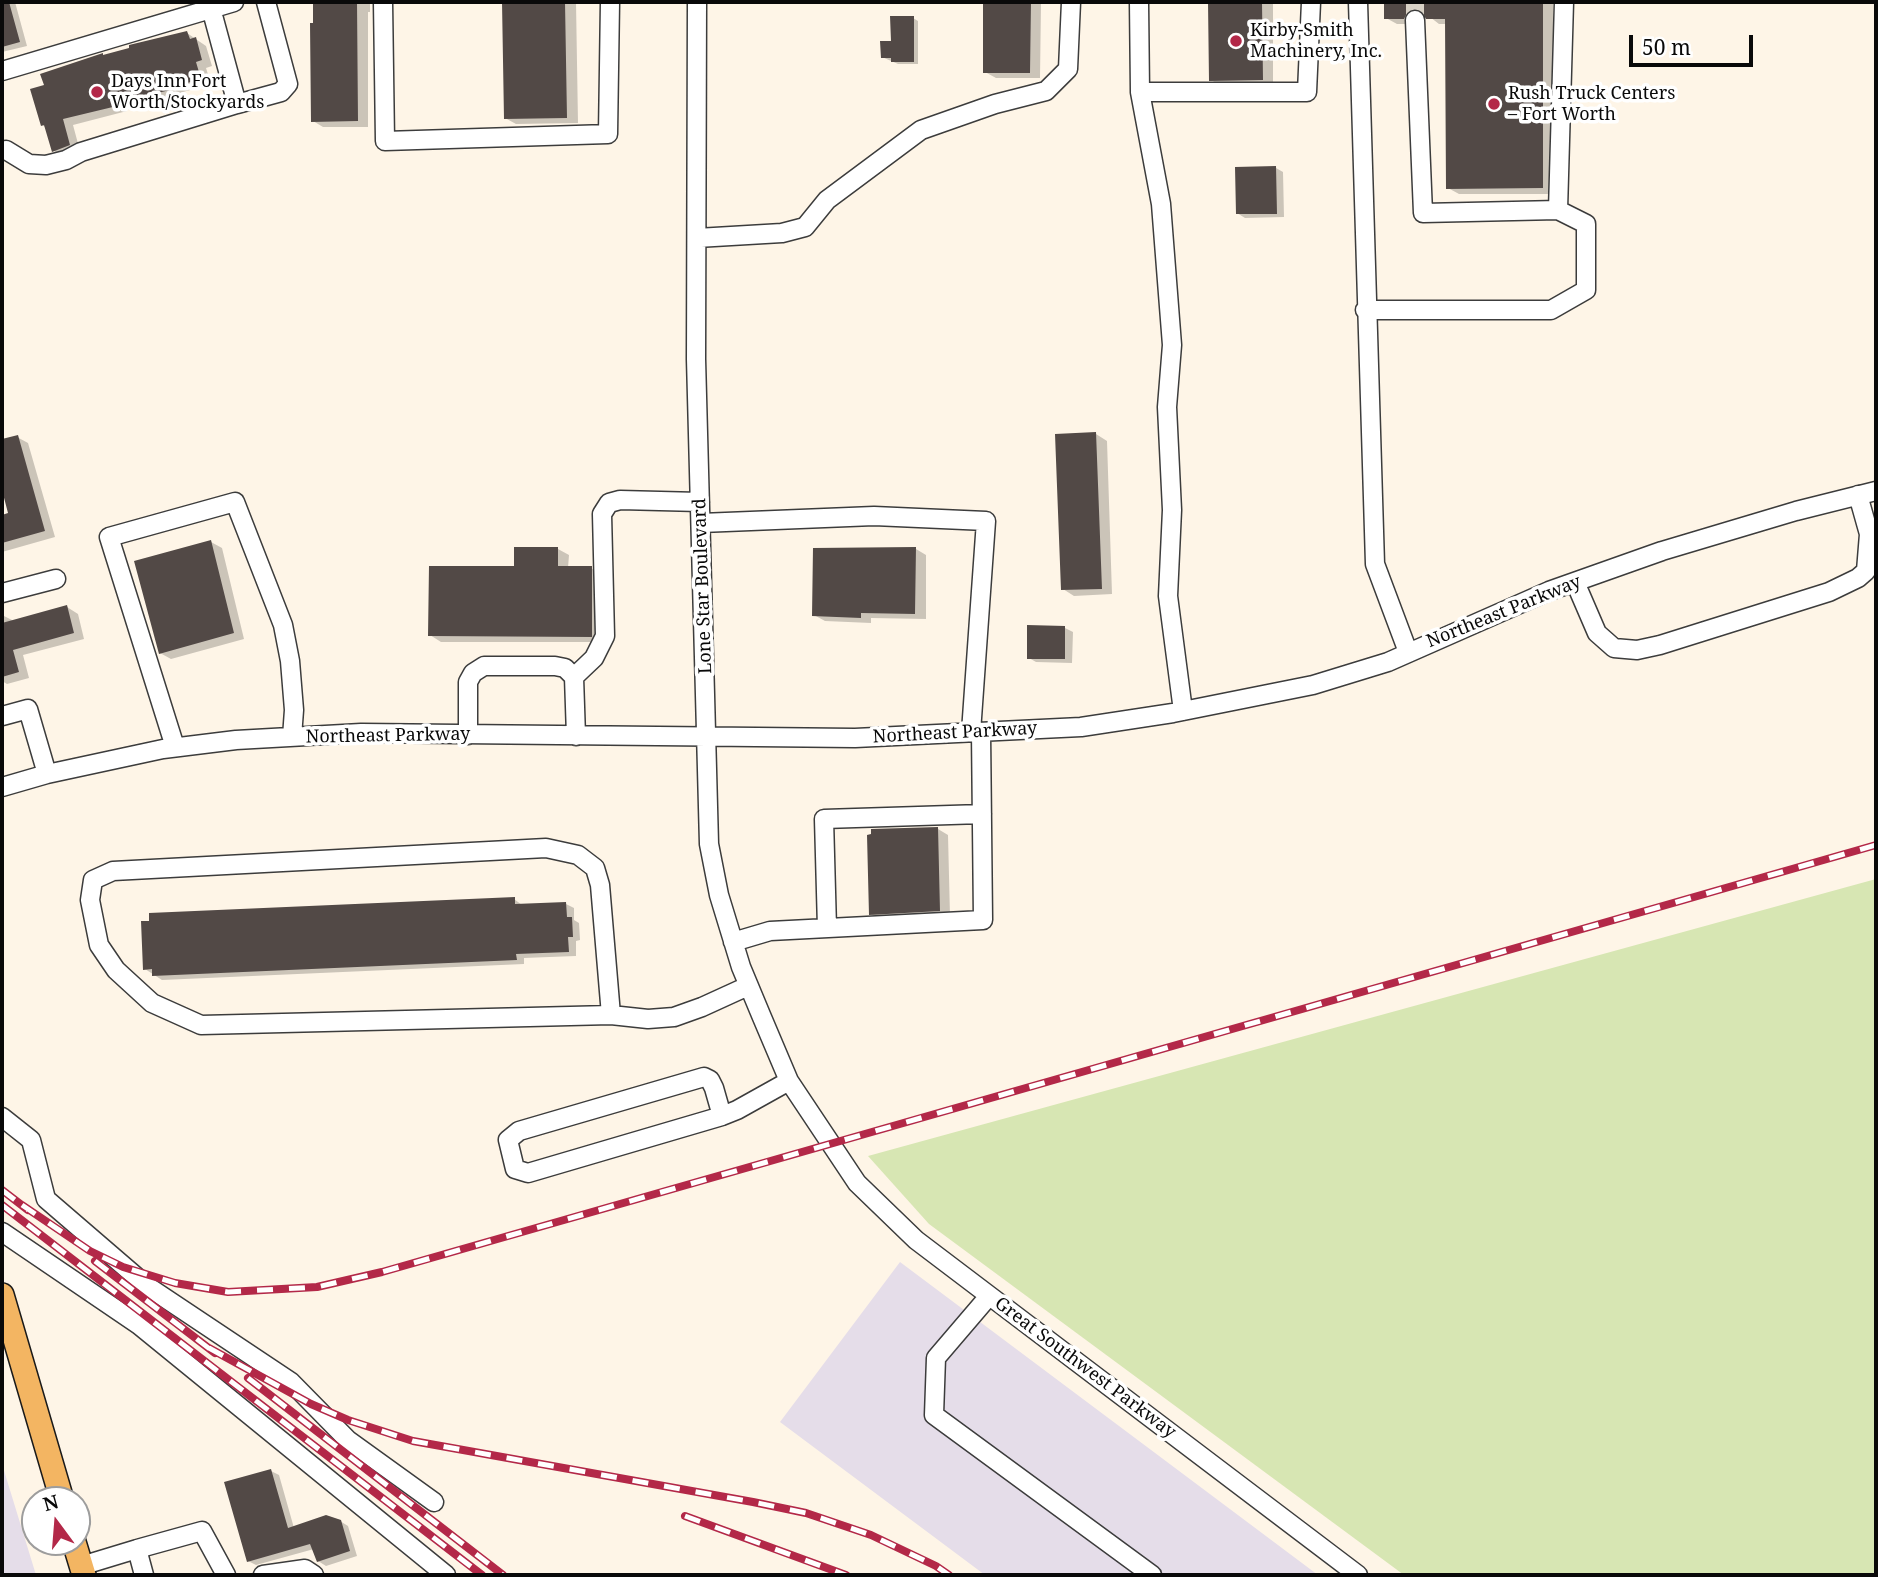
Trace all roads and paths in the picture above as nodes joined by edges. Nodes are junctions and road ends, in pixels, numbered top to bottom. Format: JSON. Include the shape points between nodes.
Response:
{"nodes":[{"id":1,"x":234,"y":2,"type":"edge"},
{"id":2,"x":266,"y":2,"type":"edge"},
{"id":3,"x":383,"y":2,"type":"edge"},
{"id":4,"x":610,"y":2,"type":"edge"},
{"id":5,"x":698,"y":2,"type":"edge"},
{"id":6,"x":1072,"y":2,"type":"edge"},
{"id":7,"x":1139,"y":2,"type":"edge"},
{"id":8,"x":1311,"y":2,"type":"edge"},
{"id":9,"x":1358,"y":2,"type":"edge"},
{"id":10,"x":1564,"y":2,"type":"edge"},
{"id":11,"x":211,"y":8,"type":"junction"},
{"id":12,"x":1415,"y":20,"type":"tunnel mouth"},
{"id":13,"x":2,"y":71,"type":"edge"},
{"id":14,"x":1140,"y":92,"type":"junction"},
{"id":15,"x":237,"y":104,"type":"junction"},
{"id":16,"x":3,"y":145,"type":"edge"},
{"id":17,"x":1558,"y":210,"type":"junction"},
{"id":18,"x":697,"y":237,"type":"junction"},
{"id":19,"x":1365,"y":310,"type":"junction"},
{"id":20,"x":1876,"y":491,"type":"edge"},
{"id":21,"x":1858,"y":495,"type":"junction"},
{"id":22,"x":700,"y":502,"type":"junction"},
{"id":23,"x":701,"y":523,"type":"junction"},
{"id":24,"x":56,"y":579,"type":"dead end"},
{"id":25,"x":1575,"y":582,"type":"junction"},
{"id":26,"x":2,"y":593,"type":"edge"},
{"id":27,"x":1408,"y":652,"type":"junction"},
{"id":28,"x":574,"y":677,"type":"junction"},
{"id":29,"x":1183,"y":711,"type":"junction"},
{"id":30,"x":2,"y":716,"type":"edge"},
{"id":31,"x":976,"y":732,"type":"junction"},
{"id":32,"x":468,"y":735,"type":"junction"},
{"id":33,"x":576,"y":736,"type":"junction"},
{"id":34,"x":292,"y":737,"type":"junction"},
{"id":35,"x":705,"y":738,"type":"junction"},
{"id":36,"x":175,"y":747,"type":"junction"},
{"id":37,"x":47,"y":774,"type":"junction"},
{"id":38,"x":2,"y":787,"type":"edge"},
{"id":39,"x":982,"y":814,"type":"junction"},
{"id":40,"x":827,"y":928,"type":"junction"},
{"id":41,"x":733,"y":942,"type":"junction"},
{"id":42,"x":748,"y":986,"type":"junction"},
{"id":43,"x":611,"y":1015,"type":"junction"},
{"id":44,"x":789,"y":1081,"type":"junction"},
{"id":45,"x":722,"y":1116,"type":"junction"},
{"id":46,"x":2,"y":1117,"type":"edge"},
{"id":47,"x":830,"y":1143,"type":"joint"},
{"id":48,"x":2,"y":1232,"type":"edge"},
{"id":49,"x":989,"y":1296,"type":"junction"},
{"id":50,"x":4,"y":1309,"type":"edge"},
{"id":51,"x":58,"y":1486,"type":"edge"},
{"id":52,"x":434,"y":1502,"type":"dead end"},
{"id":53,"x":137,"y":1549,"type":"junction"},
{"id":54,"x":83,"y":1571,"type":"edge"},
{"id":55,"x":144,"y":1575,"type":"edge"},
{"id":56,"x":226,"y":1575,"type":"edge"},
{"id":57,"x":262,"y":1575,"type":"edge"},
{"id":58,"x":314,"y":1575,"type":"edge"},
{"id":59,"x":446,"y":1575,"type":"edge"},
{"id":60,"x":1152,"y":1575,"type":"edge"},
{"id":61,"x":1358,"y":1575,"type":"edge"}],
"edges":[{"from":1,"to":11,"type":"street"},
{"from":2,"to":15,"type":"street","via":[[288,84],[281,92]]},
{"from":3,"to":4,"type":"street","via":[[385,141],[608,134]]},
{"from":5,"to":18,"type":"street","name":"Lone Star Boulevard"},
{"from":6,"to":18,"type":"street","via":[[1068,69],[1046,91],[921,130],[827,200],[805,227],[782,233]]},
{"from":7,"to":14,"type":"street"},
{"from":8,"to":14,"type":"street","via":[[1307,92]]},
{"from":9,"to":19,"type":"street"},
{"from":10,"to":17,"type":"street"},
{"from":11,"to":13,"type":"street"},
{"from":11,"to":15,"type":"street"},
{"from":12,"to":17,"type":"street","via":[[1423,212]]},
{"from":14,"to":29,"type":"street","via":[[1161,204],[1172,345],[1167,407],[1172,510],[1168,596]]},
{"from":15,"to":16,"type":"street","via":[[46,165],[29,164]]},
{"from":17,"to":19,"type":"street","via":[[1586,224],[1586,290],[1551,310]]},
{"from":18,"to":22,"type":"street","name":"Lone Star Boulevard"},
{"from":19,"to":27,"type":"street","via":[[1375,564]]},
{"from":20,"to":21,"type":"street","name":"Northeast Parkway"},
{"from":21,"to":25,"type":"street","name":"Northeast Parkway","via":[[1662,551]]},
{"from":21,"to":25,"type":"street","via":[[1870,534],[1866,571],[1858,578],[1829,592],[1660,645],[1614,648],[1597,633]]},
{"from":22,"to":23,"type":"street","name":"Lone Star Boulevard"},
{"from":22,"to":28,"type":"street","via":[[609,503],[602,514],[605,636],[594,658]]},
{"from":23,"to":31,"type":"street","via":[[874,516],[986,522]]},
{"from":23,"to":35,"type":"street","name":"Lone Star Boulevard"},
{"from":24,"to":26,"type":"street"},
{"from":25,"to":27,"type":"street","name":"Northeast Parkway"},
{"from":27,"to":29,"type":"street","name":"Northeast Parkway","via":[[1313,685]]},
{"from":28,"to":32,"type":"street","via":[[555,666],[484,666],[468,682]]},
{"from":28,"to":33,"type":"street"},
{"from":29,"to":31,"type":"street","name":"Northeast Parkway","via":[[1081,727]]},
{"from":30,"to":37,"type":"street","via":[[28,709]]},
{"from":31,"to":35,"type":"street","name":"Northeast Parkway"},
{"from":31,"to":39,"type":"street"},
{"from":32,"to":33,"type":"street","name":"Northeast Parkway"},
{"from":32,"to":34,"type":"street","name":"Northeast Parkway"},
{"from":33,"to":35,"type":"street","name":"Northeast Parkway"},
{"from":34,"to":36,"type":"street","name":"Northeast Parkway"},
{"from":34,"to":36,"type":"street","via":[[294,710],[284,625],[235,502],[109,537]]},
{"from":35,"to":41,"type":"street","name":"Lone Star Boulevard","via":[[709,844]]},
{"from":36,"to":37,"type":"street","name":"Northeast Parkway"},
{"from":37,"to":38,"type":"street","name":"Northeast Parkway"},
{"from":39,"to":40,"type":"street","via":[[983,920]]},
{"from":39,"to":40,"type":"street","via":[[824,819]]},
{"from":40,"to":41,"type":"street","via":[[770,931]]},
{"from":41,"to":42,"type":"street","name":"Lone Star Boulevard"},
{"from":42,"to":43,"type":"street","via":[[674,1017]]},
{"from":42,"to":44,"type":"street","name":"Lone Star Boulevard"},
{"from":43,"to":43,"type":"street","via":[[600,886],[595,868],[578,855],[546,848],[113,871],[93,880],[90,900],[99,945],[116,970],[152,1003],[201,1025]]},
{"from":44,"to":45,"type":"street"},
{"from":44,"to":47,"type":"street","name":"Lone Star Boulevard"},
{"from":45,"to":45,"type":"street","via":[[714,1088],[704,1077],[519,1131],[508,1140],[516,1170],[528,1173]]},
{"from":46,"to":52,"type":"street","via":[[31,1140],[46,1199],[148,1286],[291,1382],[348,1440]]},
{"from":47,"to":49,"type":"street","name":"Great Southwest Parkway","via":[[857,1183],[916,1240]]},
{"from":48,"to":59,"type":"street","via":[[139,1325]]},
{"from":49,"to":60,"type":"street","via":[[936,1358],[933,1415]]},
{"from":49,"to":61,"type":"street","name":"Great Southwest Parkway"},
{"from":50,"to":51,"type":"main road"},
{"from":53,"to":54,"type":"street"},
{"from":53,"to":55,"type":"street"},
{"from":53,"to":56,"type":"street","via":[[202,1531]]},
{"from":57,"to":58,"type":"street","via":[[305,1569]]}]}
